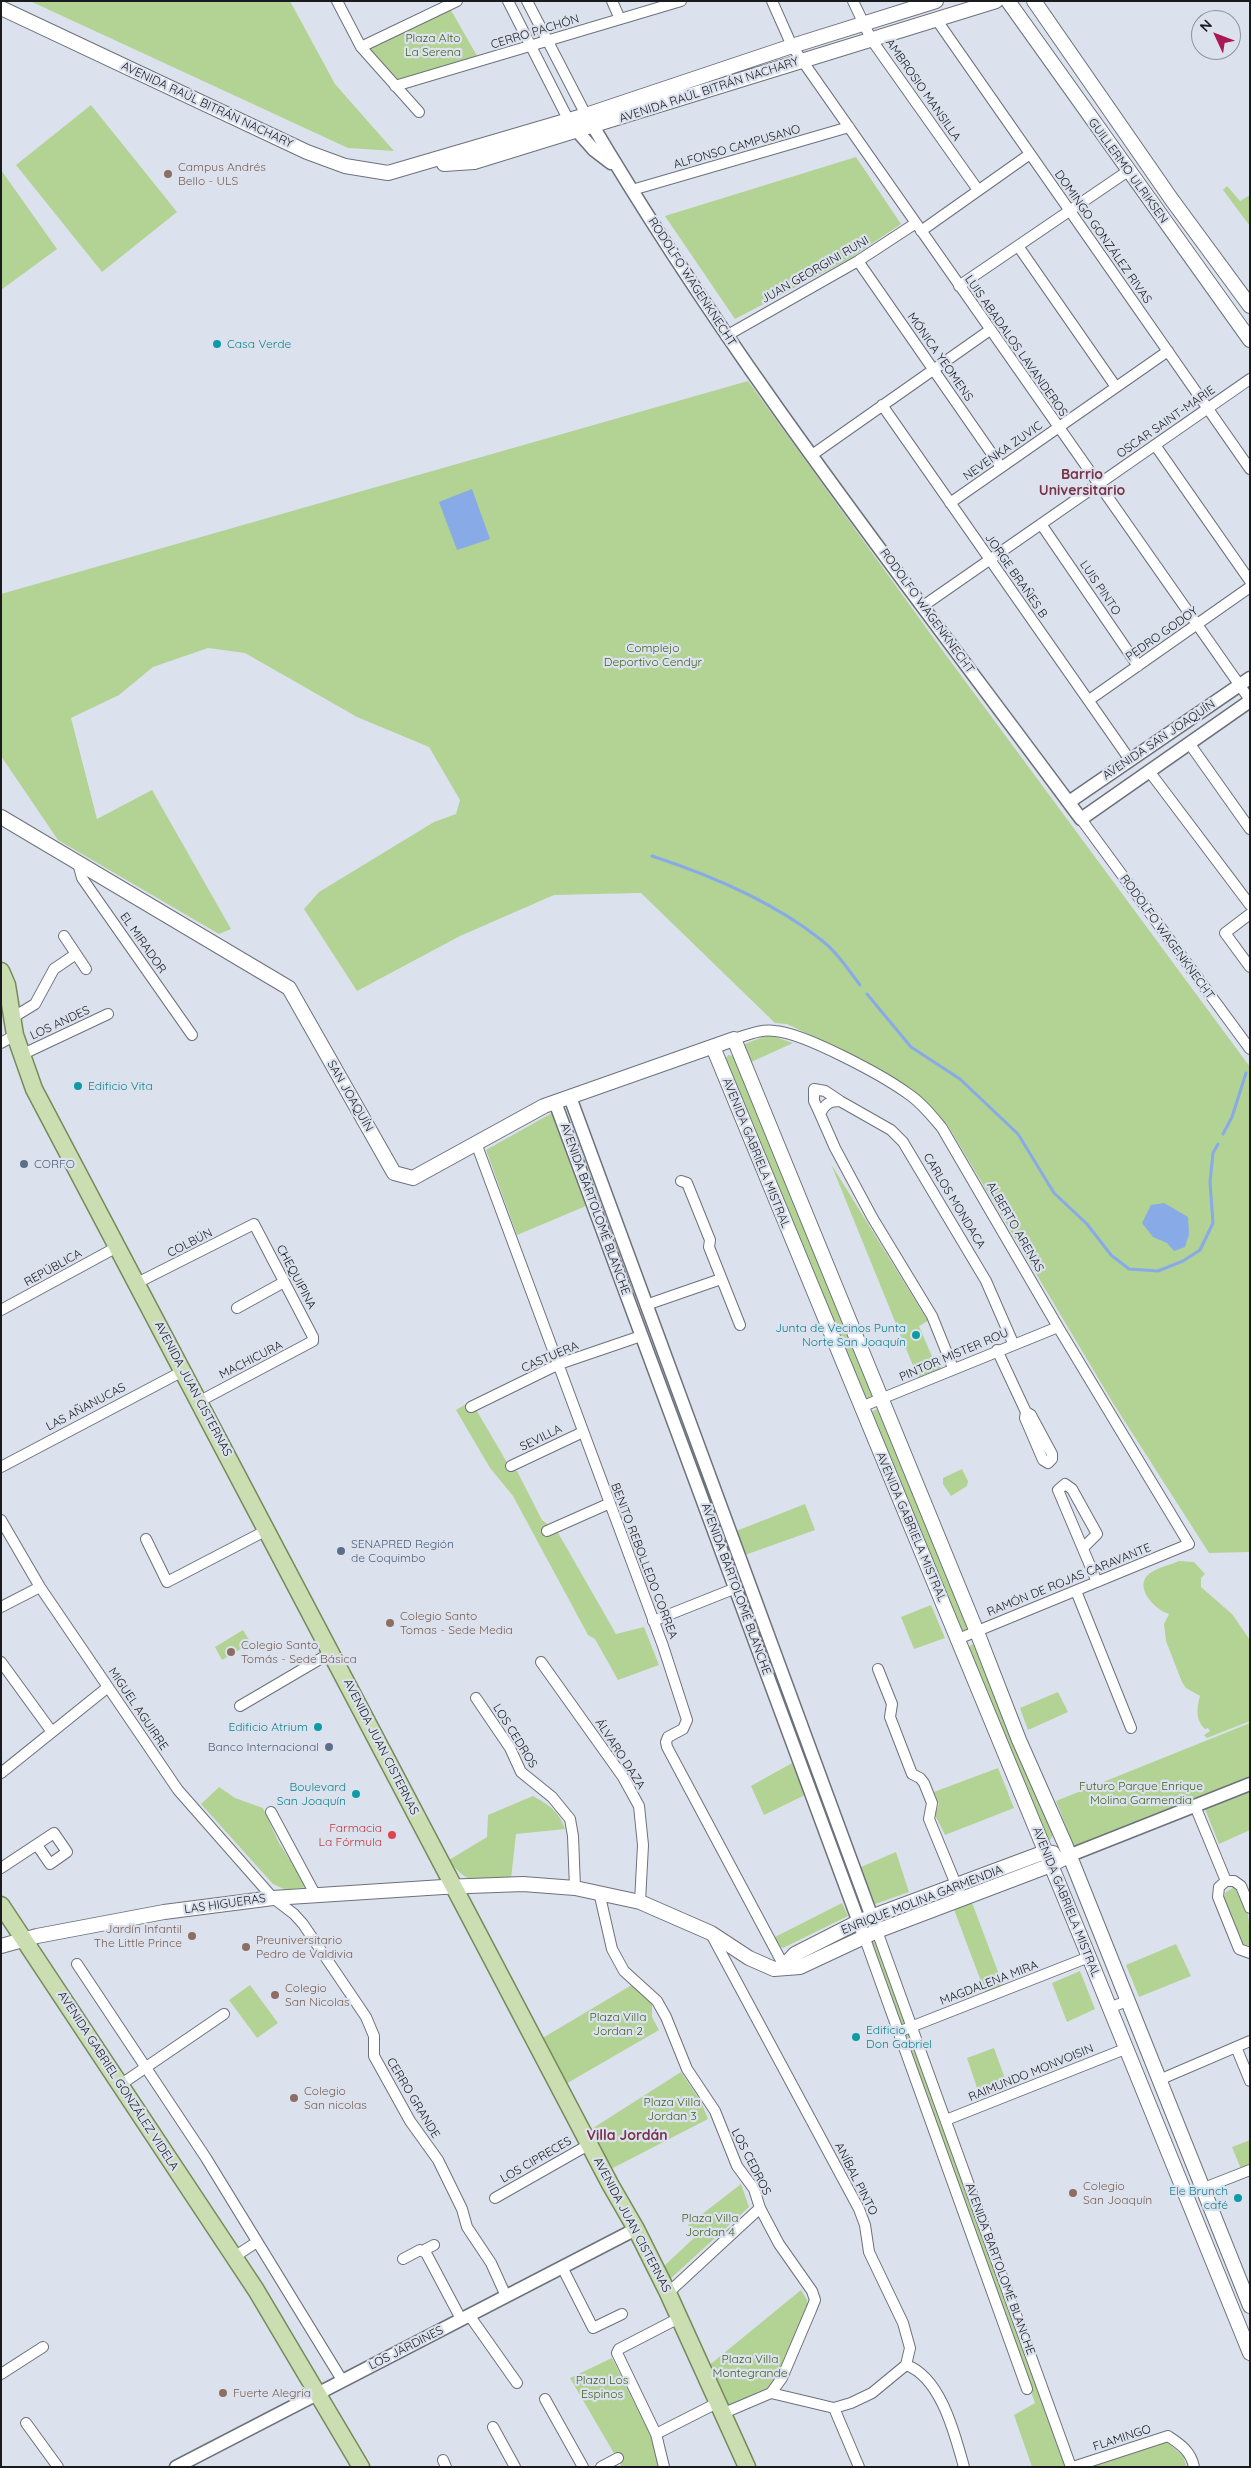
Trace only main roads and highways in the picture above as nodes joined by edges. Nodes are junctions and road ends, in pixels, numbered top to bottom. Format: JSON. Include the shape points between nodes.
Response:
{"nodes":[{"id":1,"x":936,"y":1,"type":"edge"},
{"id":2,"x":996,"y":1,"type":"edge"},
{"id":3,"x":1008,"y":1,"type":"edge"},
{"id":4,"x":1034,"y":1,"type":"edge"},
{"id":5,"x":1,"y":8,"type":"edge"},
{"id":6,"x":1053,"y":29,"type":"junction"},
{"id":7,"x":1036,"y":42,"type":"junction"},
{"id":8,"x":590,"y":121,"type":"junction"},
{"id":9,"x":420,"y":165,"type":"junction"},
{"id":10,"x":1250,"y":306,"type":"edge"},
{"id":11,"x":1250,"y":340,"type":"edge"},
{"id":12,"x":1,"y":817,"type":"edge"},
{"id":13,"x":1,"y":971,"type":"edge"},
{"id":14,"x":5,"y":999,"type":"edge"},
{"id":15,"x":8,"y":1039,"type":"edge"},
{"id":16,"x":734,"y":1039,"type":"joint"},
{"id":17,"x":713,"y":1047,"type":"junction"},
{"id":18,"x":1068,"y":1856,"type":"junction"},
{"id":19,"x":1048,"y":1859,"type":"junction"},
{"id":20,"x":452,"y":1886,"type":"junction"},
{"id":21,"x":1,"y":1905,"type":"edge"},
{"id":22,"x":25,"y":1939,"type":"junction"},
{"id":23,"x":1,"y":1946,"type":"edge"},
{"id":24,"x":784,"y":1966,"type":"junction"},
{"id":25,"x":1249,"y":2303,"type":"edge"},
{"id":26,"x":1250,"y":2353,"type":"edge"},
{"id":27,"x":361,"y":2467,"type":"edge"},
{"id":28,"x":747,"y":2467,"type":"edge"}],
"edges":[{"from":1,"to":8,"type":"main road","name":"AVENIDA RAÚL BITRÁN NACHARY","via":[[792,46]]},
{"from":2,"to":8,"type":"main road","name":"AVENIDA RAÚL BITRÁN NACHARY"},
{"from":3,"to":7,"type":"main road","name":"GUILLERMO ULRIKSEN"},
{"from":4,"to":6,"type":"main road","name":"GUILLERMO ULRIKSEN"},
{"from":5,"to":9,"type":"main road","name":"AVENIDA RAÚL BITRÁN NACHARY","via":[[307,152],[345,166],[388,173]]},
{"from":6,"to":7,"type":"main road","via":[[1040,24],[1035,31]]},
{"from":6,"to":10,"type":"main road","name":"GUILLERMO ULRIKSEN"},
{"from":7,"to":11,"type":"main road","name":"GUILLERMO ULRIKSEN"},
{"from":8,"to":9,"type":"main road","name":"AVENIDA RAÚL BITRÁN NACHARY","via":[[568,119]]},
{"from":8,"to":9,"type":"main road","name":"AVENIDA RAÚL BITRÁN NACHARY","via":[[576,132],[474,162]]},
{"from":12,"to":17,"type":"main road","name":"SAN JOAQUÍN","via":[[288,988],[394,1173],[413,1178],[556,1102]]},
{"from":13,"to":14,"type":"main road","name":"AVENIDA JUAN CISTERNAS"},
{"from":14,"to":15,"type":"main road","name":"AVENIDA JUAN CISTERNAS","via":[[12,1018]]},
{"from":15,"to":20,"type":"main road","name":"AVENIDA JUAN CISTERNAS","via":[[22,1055],[34,1089]]},
{"from":16,"to":17,"type":"main road","name":"SAN JOAQUÍN"},
{"from":16,"to":18,"type":"main road","name":"AVENIDA GABRIELA MISTRAL"},
{"from":17,"to":19,"type":"main road","name":"AVENIDA GABRIELA MISTRAL"},
{"from":18,"to":19,"type":"main road","name":"ENRIQUE MOLINA GARMENDIA"},
{"from":18,"to":25,"type":"main road","name":"AVENIDA GABRIELA MISTRAL"},
{"from":19,"to":24,"type":"main road","name":"ENRIQUE MOLINA GARMENDIA","via":[[800,1967]]},
{"from":19,"to":24,"type":"main road","name":"ENRIQUE MOLINA GARMENDIA","via":[[957,1885],[866,1919],[795,1954]]},
{"from":19,"to":26,"type":"main road","name":"AVENIDA GABRIELA MISTRAL"},
{"from":20,"to":22,"type":"main road","name":"LAS HIGUERAS","via":[[273,1898],[164,1912]]},
{"from":20,"to":24,"type":"main road","name":"ENRIQUE MOLINA GARMENDIA","via":[[523,1884],[599,1892],[640,1902],[711,1933],[768,1968]]},
{"from":20,"to":28,"type":"main road","name":"AVENIDA JUAN CISTERNAS","via":[[636,2230]]},
{"from":21,"to":22,"type":"main road","name":"AVENIDA GABRIEL GONZÁLEZ VIDELA"},
{"from":22,"to":23,"type":"main road","name":"LAS HIGUERAS"},
{"from":22,"to":27,"type":"main road","name":"AVENIDA GABRIEL GONZÁLEZ VIDELA","via":[[234,2257]]}]}
